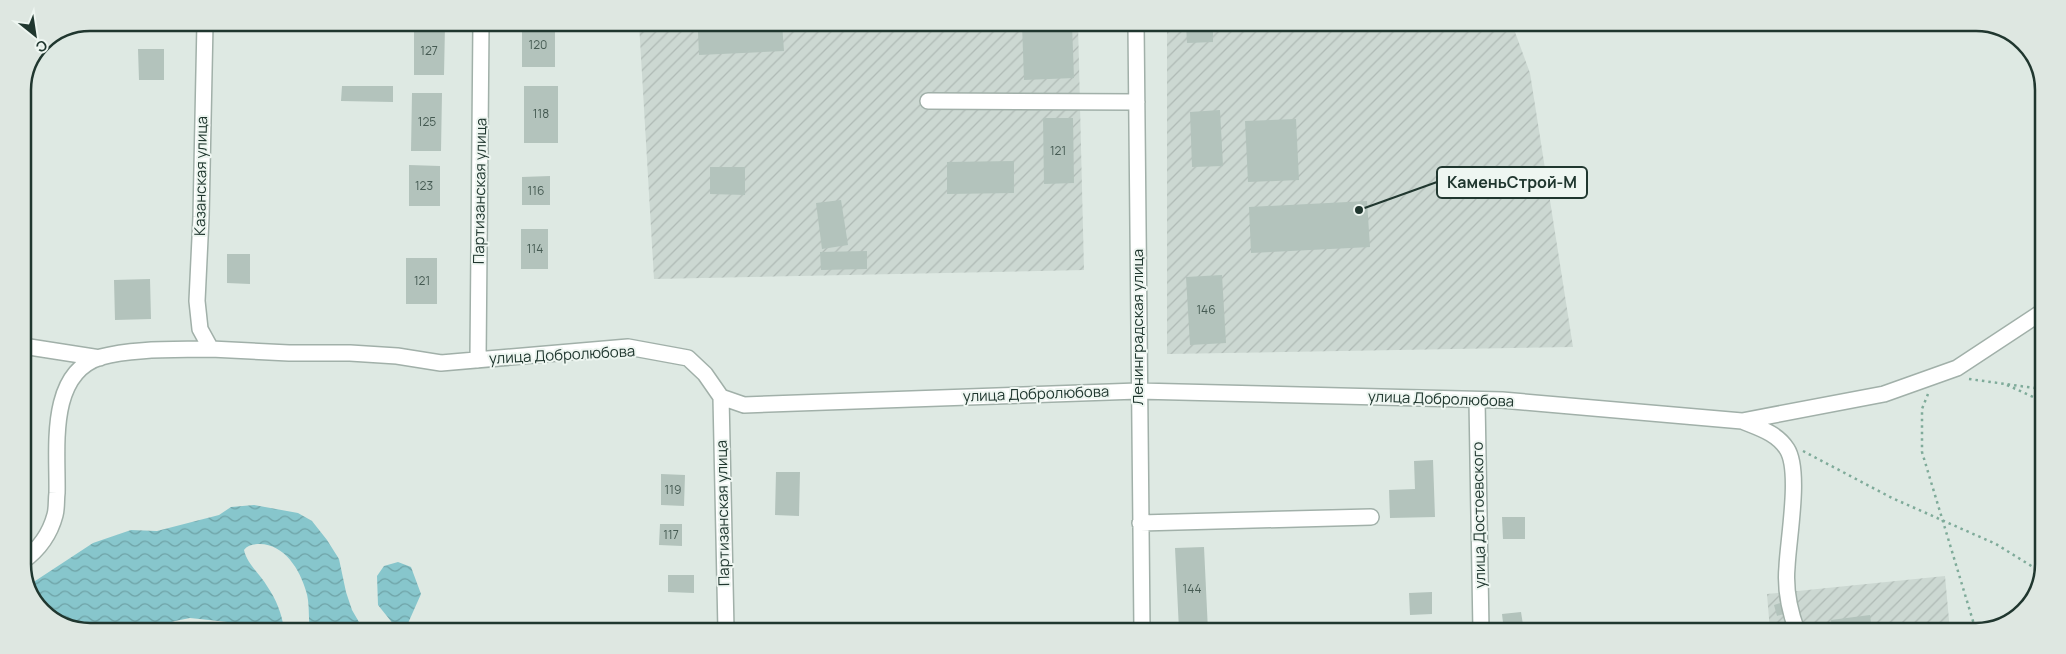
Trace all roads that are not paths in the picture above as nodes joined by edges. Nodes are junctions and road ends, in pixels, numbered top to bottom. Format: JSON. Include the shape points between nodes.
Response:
{"nodes":[{"id":1,"x":205,"y":31,"type":"edge"},
{"id":2,"x":481,"y":31,"type":"edge"},
{"id":3,"x":1136,"y":31,"type":"edge"},
{"id":4,"x":928,"y":101,"type":"dead end"},
{"id":5,"x":1136,"y":102,"type":"junction"},
{"id":6,"x":2035,"y":317,"type":"edge"},
{"id":7,"x":31,"y":347,"type":"edge"},
{"id":8,"x":211,"y":349,"type":"junction"},
{"id":9,"x":100,"y":358,"type":"junction"},
{"id":10,"x":478,"y":360,"type":"junction"},
{"id":11,"x":1138,"y":391,"type":"junction"},
{"id":12,"x":721,"y":397,"type":"junction"},
{"id":13,"x":1477,"y":400,"type":"junction"},
{"id":14,"x":1742,"y":422,"type":"junction"},
{"id":15,"x":1371,"y":517,"type":"dead end"},
{"id":16,"x":1140,"y":523,"type":"junction"},
{"id":17,"x":31,"y":553,"type":"edge"},
{"id":18,"x":726,"y":623,"type":"edge"},
{"id":19,"x":1142,"y":623,"type":"edge"},
{"id":20,"x":1481,"y":623,"type":"edge"},
{"id":21,"x":1795,"y":623,"type":"edge"}],
"edges":[{"from":1,"to":8,"type":"street","name":"Казанская улица","via":[[197,301],[200,329]]},
{"from":2,"to":10,"type":"street","name":"Партизанская улица"},
{"from":3,"to":5,"type":"street","name":"Ленинградская улица"},
{"from":4,"to":5,"type":"street"},
{"from":5,"to":11,"type":"street","name":"Ленинградская улица"},
{"from":6,"to":14,"type":"street","name":"улица Добролюбова","via":[[1962,373],[1939,375],[1884,394]]},
{"from":7,"to":9,"type":"street"},
{"from":8,"to":9,"type":"street","name":"улица Добролюбова","via":[[160,350]]},
{"from":8,"to":10,"type":"street","name":"улица Добролюбова","via":[[350,353],[441,363]]},
{"from":9,"to":17,"type":"street","via":[[82,368],[69,381],[60,407],[56,514],[49,534]]},
{"from":10,"to":12,"type":"street","name":"улица Добролюбова","via":[[628,347],[688,358],[705,374]]},
{"from":11,"to":12,"type":"street","name":"улица Добролюбова","via":[[744,405]]},
{"from":11,"to":13,"type":"street","name":"улица Добролюбова"},
{"from":11,"to":16,"type":"street","name":"Ленинградская улица"},
{"from":12,"to":18,"type":"street","name":"Партизанская улица"},
{"from":13,"to":14,"type":"street","name":"улица Добролюбова"},
{"from":13,"to":20,"type":"street","name":"улица Достоевского"},
{"from":14,"to":21,"type":"street","via":[[1777,438],[1788,451],[1792,463],[1792,524],[1786,569]]},
{"from":15,"to":16,"type":"street"},
{"from":16,"to":19,"type":"street","name":"Ленинградская улица"}]}
